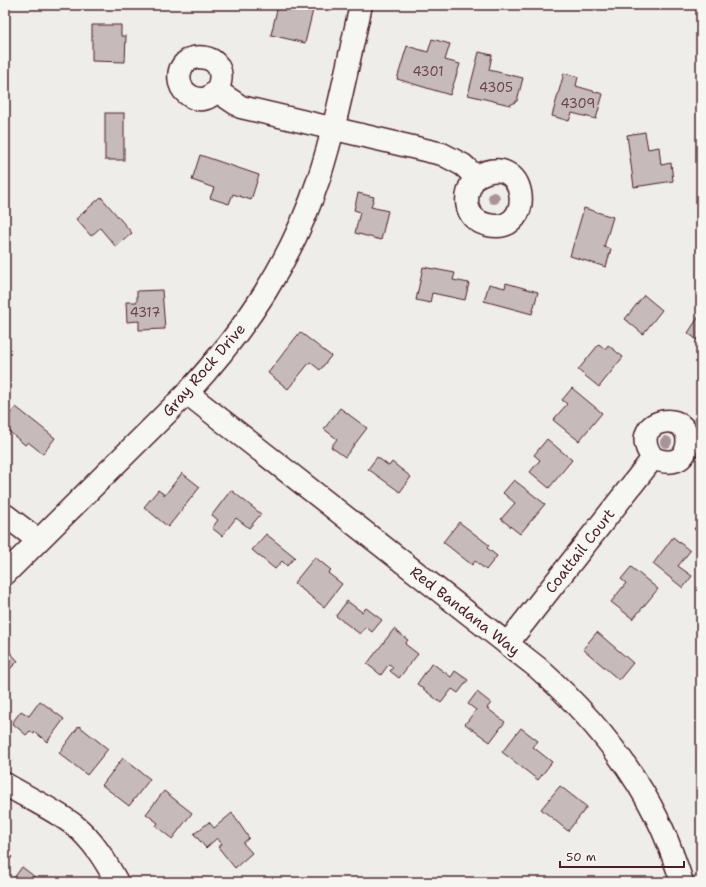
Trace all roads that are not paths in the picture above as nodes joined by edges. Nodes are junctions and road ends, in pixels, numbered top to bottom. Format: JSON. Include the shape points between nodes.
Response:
{"nodes":[{"id":1,"x":361,"y":5,"type":"edge"},
{"id":2,"x":217,"y":91,"type":"dead end"},
{"id":3,"x":332,"y":127,"type":"junction"},
{"id":4,"x":476,"y":177,"type":"dead end"},
{"id":5,"x":187,"y":393,"type":"junction"},
{"id":6,"x":653,"y":458,"type":"dead end"},
{"id":7,"x":5,"y":515,"type":"edge"},
{"id":8,"x":38,"y":540,"type":"junction"},
{"id":9,"x":5,"y":574,"type":"edge"},
{"id":10,"x":507,"y":644,"type":"junction"},
{"id":11,"x":5,"y":784,"type":"edge"},
{"id":12,"x":118,"y":882,"type":"edge"},
{"id":13,"x":682,"y":882,"type":"edge"}],
"edges":[{"from":1,"to":3,"type":"street","name":"Gray Rock Drive"},
{"from":2,"to":3,"type":"street","via":[[241,107]]},
{"from":3,"to":4,"type":"street","via":[[442,154],[463,165]]},
{"from":3,"to":5,"type":"street","name":"Gray Rock Drive","via":[[319,178],[303,219],[270,286],[249,319]]},
{"from":5,"to":8,"type":"street","name":"Gray Rock Drive"},
{"from":5,"to":10,"type":"street","name":"Red Bandana Way"},
{"from":6,"to":10,"type":"street","name":"Coattail Court"},
{"from":7,"to":8,"type":"street"},
{"from":8,"to":9,"type":"street","name":"Gray Rock Drive"},
{"from":10,"to":13,"type":"street","name":"Red Bandana Way","via":[[564,691],[595,724],[619,756],[658,820]]},
{"from":11,"to":12,"type":"street","via":[[76,826],[94,845]]}]}
